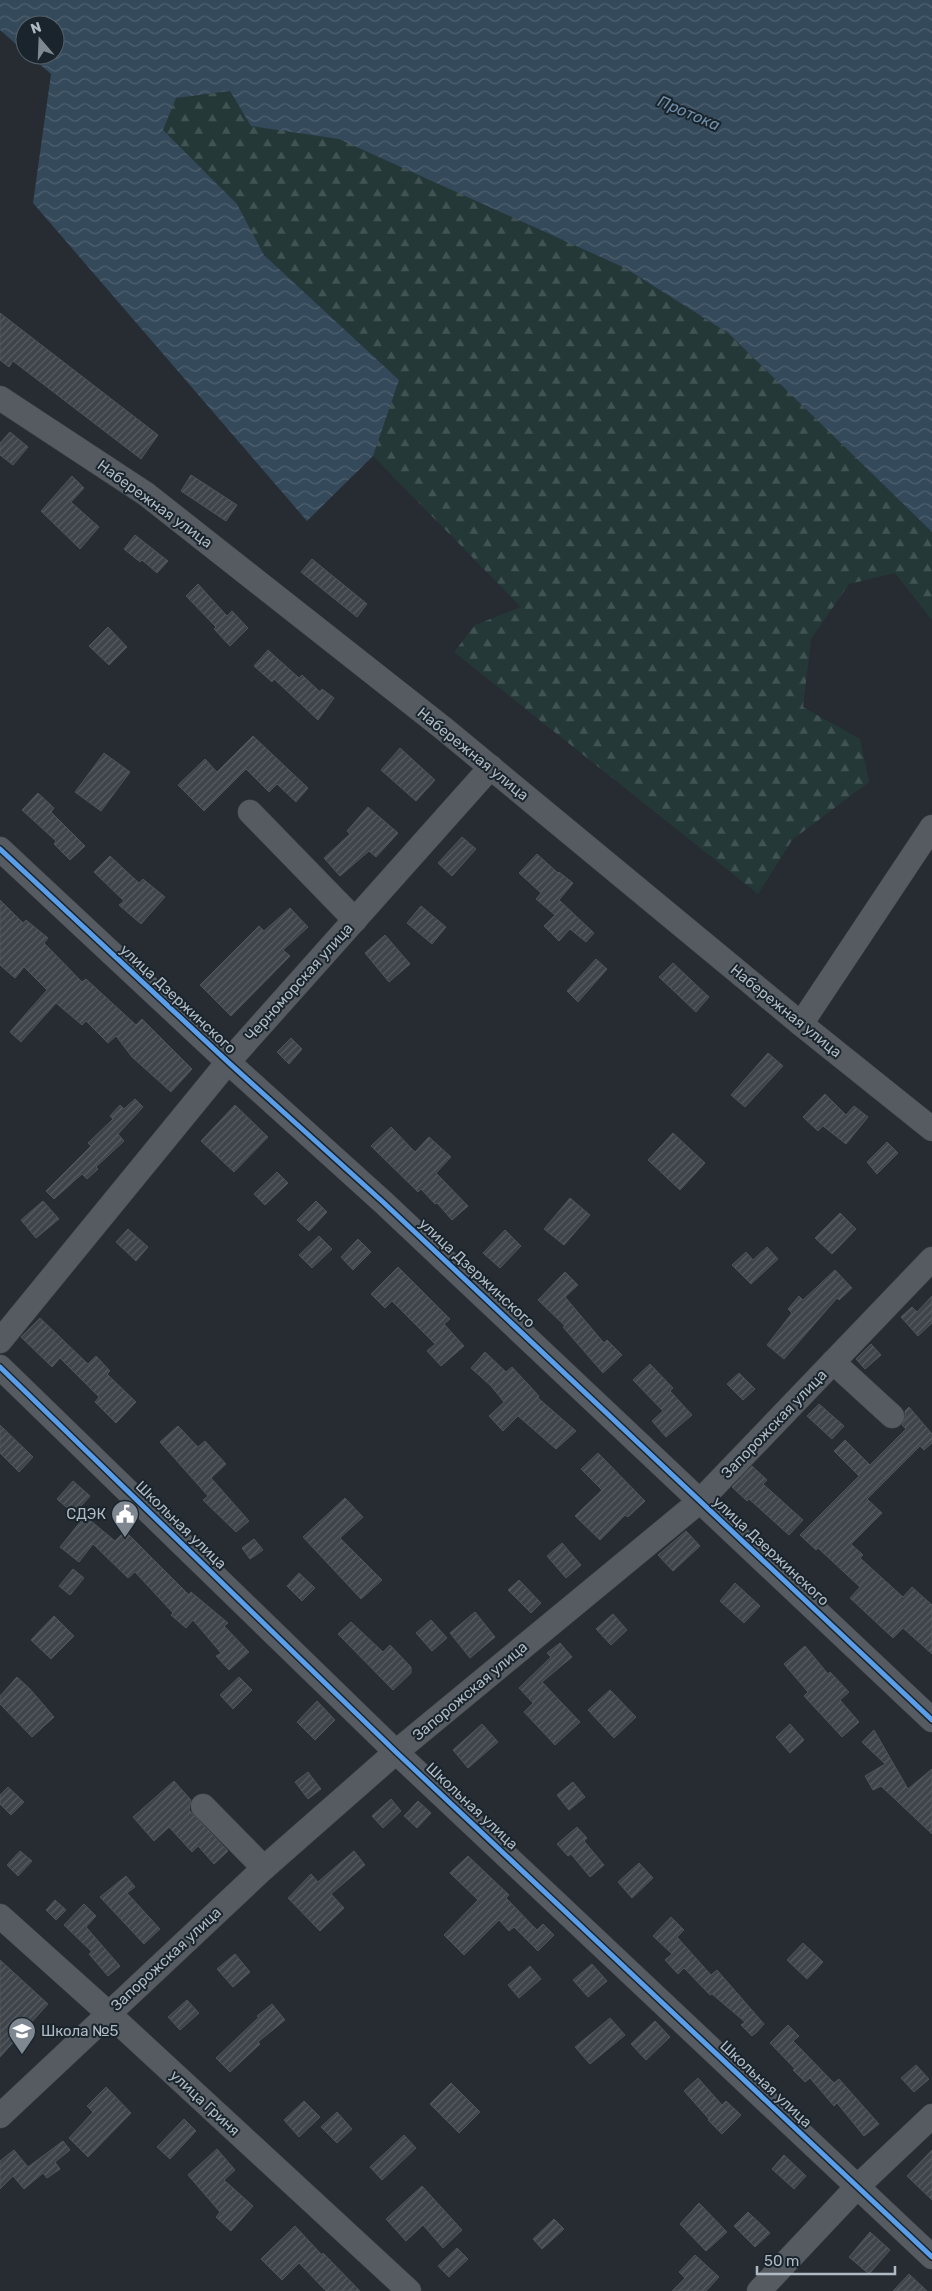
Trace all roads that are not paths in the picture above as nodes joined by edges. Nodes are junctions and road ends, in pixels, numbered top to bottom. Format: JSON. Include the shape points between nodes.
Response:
{"nodes":[{"id":1,"x":0,"y":398,"type":"edge"},
{"id":2,"x":491,"y":767,"type":"junction"},
{"id":3,"x":250,"y":812,"type":"dead end"},
{"id":4,"x":932,"y":827,"type":"edge"},
{"id":5,"x":0,"y":849,"type":"edge"},
{"id":6,"x":355,"y":920,"type":"junction"},
{"id":7,"x":800,"y":1024,"type":"junction"},
{"id":8,"x":228,"y":1062,"type":"junction"},
{"id":9,"x":932,"y":1130,"type":"edge"},
{"id":10,"x":932,"y":1259,"type":"edge"},
{"id":11,"x":0,"y":1341,"type":"edge"},
{"id":12,"x":833,"y":1362,"type":"junction"},
{"id":13,"x":0,"y":1367,"type":"edge"},
{"id":14,"x":892,"y":1416,"type":"dead end"},
{"id":15,"x":700,"y":1501,"type":"junction"},
{"id":16,"x":932,"y":1720,"type":"edge"},
{"id":17,"x":396,"y":1752,"type":"junction"},
{"id":18,"x":202,"y":1806,"type":"dead end"},
{"id":19,"x":264,"y":1868,"type":"junction"},
{"id":20,"x":0,"y":1916,"type":"edge"},
{"id":21,"x":108,"y":2013,"type":"junction"},
{"id":22,"x":0,"y":2116,"type":"edge"},
{"id":23,"x":932,"y":2116,"type":"edge"},
{"id":24,"x":857,"y":2187,"type":"junction"},
{"id":25,"x":932,"y":2258,"type":"edge"},
{"id":26,"x":409,"y":2291,"type":"edge"},
{"id":27,"x":760,"y":2291,"type":"edge"}],
"edges":[{"from":1,"to":2,"type":"street","name":"Набережная улица","via":[[146,494]]},
{"from":2,"to":6,"type":"street","name":"Черноморская улица"},
{"from":2,"to":7,"type":"street","name":"Набережная улица"},
{"from":3,"to":6,"type":"street"},
{"from":4,"to":7,"type":"street"},
{"from":5,"to":8,"type":"street","name":"улица Дзержинского"},
{"from":6,"to":8,"type":"street","name":"Черноморская улица"},
{"from":7,"to":9,"type":"street","name":"Набережная улица"},
{"from":8,"to":11,"type":"street","name":"Черноморская улица"},
{"from":8,"to":15,"type":"street","name":"улица Дзержинского","via":[[384,1203]]},
{"from":10,"to":12,"type":"street","name":"Запорожская улица"},
{"from":12,"to":14,"type":"street"},
{"from":12,"to":15,"type":"street","name":"Запорожская улица"},
{"from":13,"to":17,"type":"street","name":"Школьная улица"},
{"from":15,"to":16,"type":"street","name":"улица Дзержинского"},
{"from":15,"to":17,"type":"street","name":"Запорожская улица"},
{"from":17,"to":19,"type":"street","name":"Запорожская улица"},
{"from":17,"to":24,"type":"street","name":"Школьная улица"},
{"from":18,"to":19,"type":"street"},
{"from":19,"to":21,"type":"street","name":"Запорожская улица"},
{"from":20,"to":21,"type":"street","name":"улица Гриня"},
{"from":21,"to":22,"type":"street","name":"Запорожская улица"},
{"from":21,"to":26,"type":"street","name":"улица Гриня"},
{"from":23,"to":24,"type":"street"},
{"from":24,"to":25,"type":"street","name":"Школьная улица"},
{"from":24,"to":27,"type":"street"}]}
